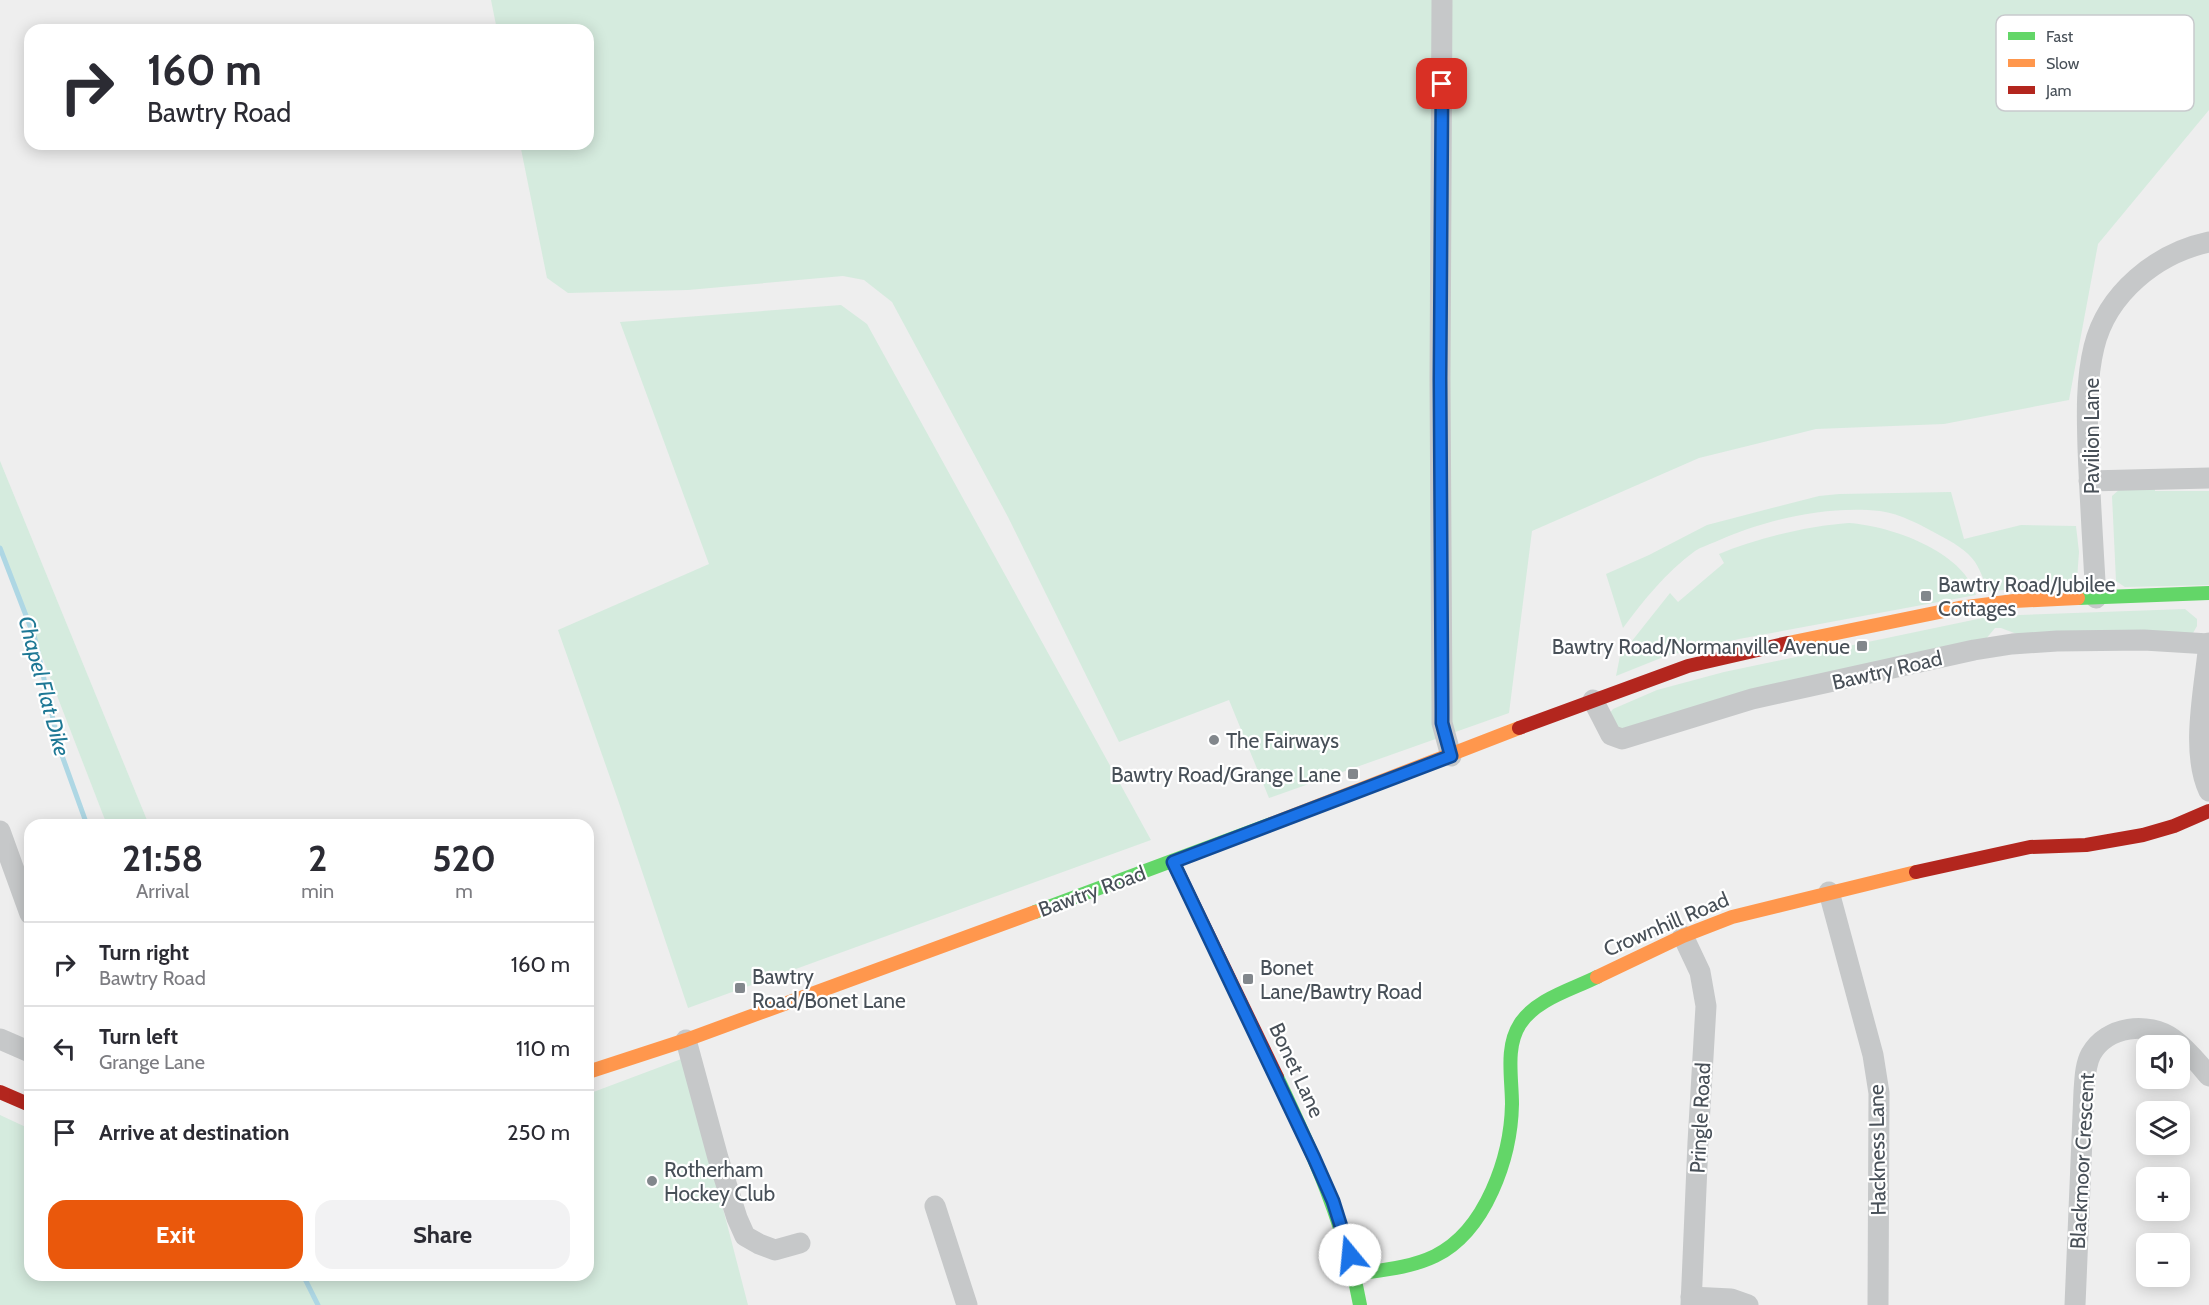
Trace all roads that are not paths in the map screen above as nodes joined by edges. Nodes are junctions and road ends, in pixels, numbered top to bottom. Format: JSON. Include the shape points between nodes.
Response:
{"nodes":[{"id":1,"x":1442,"y":0,"type":"edge"},
{"id":2,"x":2209,"y":242,"type":"edge"},
{"id":3,"x":2209,"y":478,"type":"edge"},
{"id":4,"x":2089,"y":482,"type":"junction"},
{"id":5,"x":2209,"y":593,"type":"edge"},
{"id":6,"x":2096,"y":598,"type":"junction"},
{"id":7,"x":2209,"y":643,"type":"edge"},
{"id":8,"x":1593,"y":700,"type":"junction"},
{"id":9,"x":1451,"y":756,"type":"junction"},
{"id":10,"x":2209,"y":791,"type":"edge"},
{"id":11,"x":2209,"y":811,"type":"edge"},
{"id":12,"x":0,"y":831,"type":"edge"},
{"id":13,"x":1173,"y":862,"type":"junction"},
{"id":14,"x":1829,"y":892,"type":"junction"},
{"id":15,"x":24,"y":897,"type":"edge"},
{"id":16,"x":1683,"y":936,"type":"junction"},
{"id":17,"x":0,"y":1040,"type":"edge"},
{"id":18,"x":686,"y":1040,"type":"junction"},
{"id":19,"x":24,"y":1050,"type":"edge"},
{"id":20,"x":594,"y":1070,"type":"edge"},
{"id":21,"x":2209,"y":1076,"type":"edge"},
{"id":22,"x":0,"y":1092,"type":"edge"},
{"id":23,"x":24,"y":1100,"type":"edge"},
{"id":24,"x":935,"y":1206,"type":"dead end"},
{"id":25,"x":800,"y":1243,"type":"dead end"},
{"id":26,"x":1355,"y":1274,"type":"junction"},
{"id":27,"x":1691,"y":1301,"type":"edge"},
{"id":28,"x":967,"y":1305,"type":"edge"},
{"id":29,"x":1360,"y":1305,"type":"edge"},
{"id":30,"x":1748,"y":1305,"type":"edge"},
{"id":31,"x":1878,"y":1305,"type":"edge"},
{"id":32,"x":2075,"y":1305,"type":"edge"}],
"edges":[{"from":1,"to":9,"type":"street","via":[[1442,723]]},
{"from":2,"to":4,"type":"street","name":"Pavilion Lane","via":[[2172,253],[2151,266],[2130,284],[2104,321],[2094,347],[2089,383]]},
{"from":3,"to":4,"type":"street"},
{"from":4,"to":6,"type":"street","name":"Pavilion Lane"},
{"from":5,"to":6,"type":"main road","name":"Bawtry Road"},
{"from":6,"to":8,"type":"main road","name":"Bawtry Road","via":[[2014,601],[1908,617],[1688,666]]},
{"from":7,"to":8,"type":"street","name":"Bawtry Road","via":[[2098,640],[1993,647],[1752,699],[1622,739],[1611,735]]},
{"from":7,"to":10,"type":"street","via":[[2199,758]]},
{"from":8,"to":9,"type":"main road","name":"Bawtry Road"},
{"from":9,"to":13,"type":"main road","name":"Bawtry Road"},
{"from":11,"to":14,"type":"main road","name":"Crownhill Road","via":[[2133,837],[2086,845],[2030,847]]},
{"from":12,"to":15,"type":"street"},
{"from":13,"to":18,"type":"main road","name":"Bawtry Road"},
{"from":13,"to":26,"type":"main road","name":"Bonet Lane","via":[[1333,1201]]},
{"from":14,"to":16,"type":"main road","name":"Crownhill Road","via":[[1732,917]]},
{"from":14,"to":31,"type":"street","name":"Hackness Lane","via":[[1873,1055],[1879,1093]]},
{"from":16,"to":26,"type":"main road","name":"Crownhill Road","via":[[1535,1007],[1523,1018],[1510,1046],[1511,1117],[1505,1157],[1474,1222],[1460,1240],[1442,1253]]},
{"from":16,"to":27,"type":"street","name":"Pringle Road","via":[[1700,972],[1706,1006]]},
{"from":17,"to":19,"type":"street"},
{"from":18,"to":20,"type":"main road","name":"Bawtry Road"},
{"from":18,"to":25,"type":"street","via":[[721,1168],[745,1236],[775,1250]]},
{"from":21,"to":32,"type":"street","name":"Blackmoor Crescent","via":[[2173,1039],[2151,1029],[2111,1034],[2091,1054],[2084,1091]]},
{"from":22,"to":23,"type":"main road"},
{"from":24,"to":28,"type":"street"},
{"from":26,"to":29,"type":"main road","name":"Bonet Lane"},
{"from":27,"to":30,"type":"street","via":[[1731,1299]]}]}
